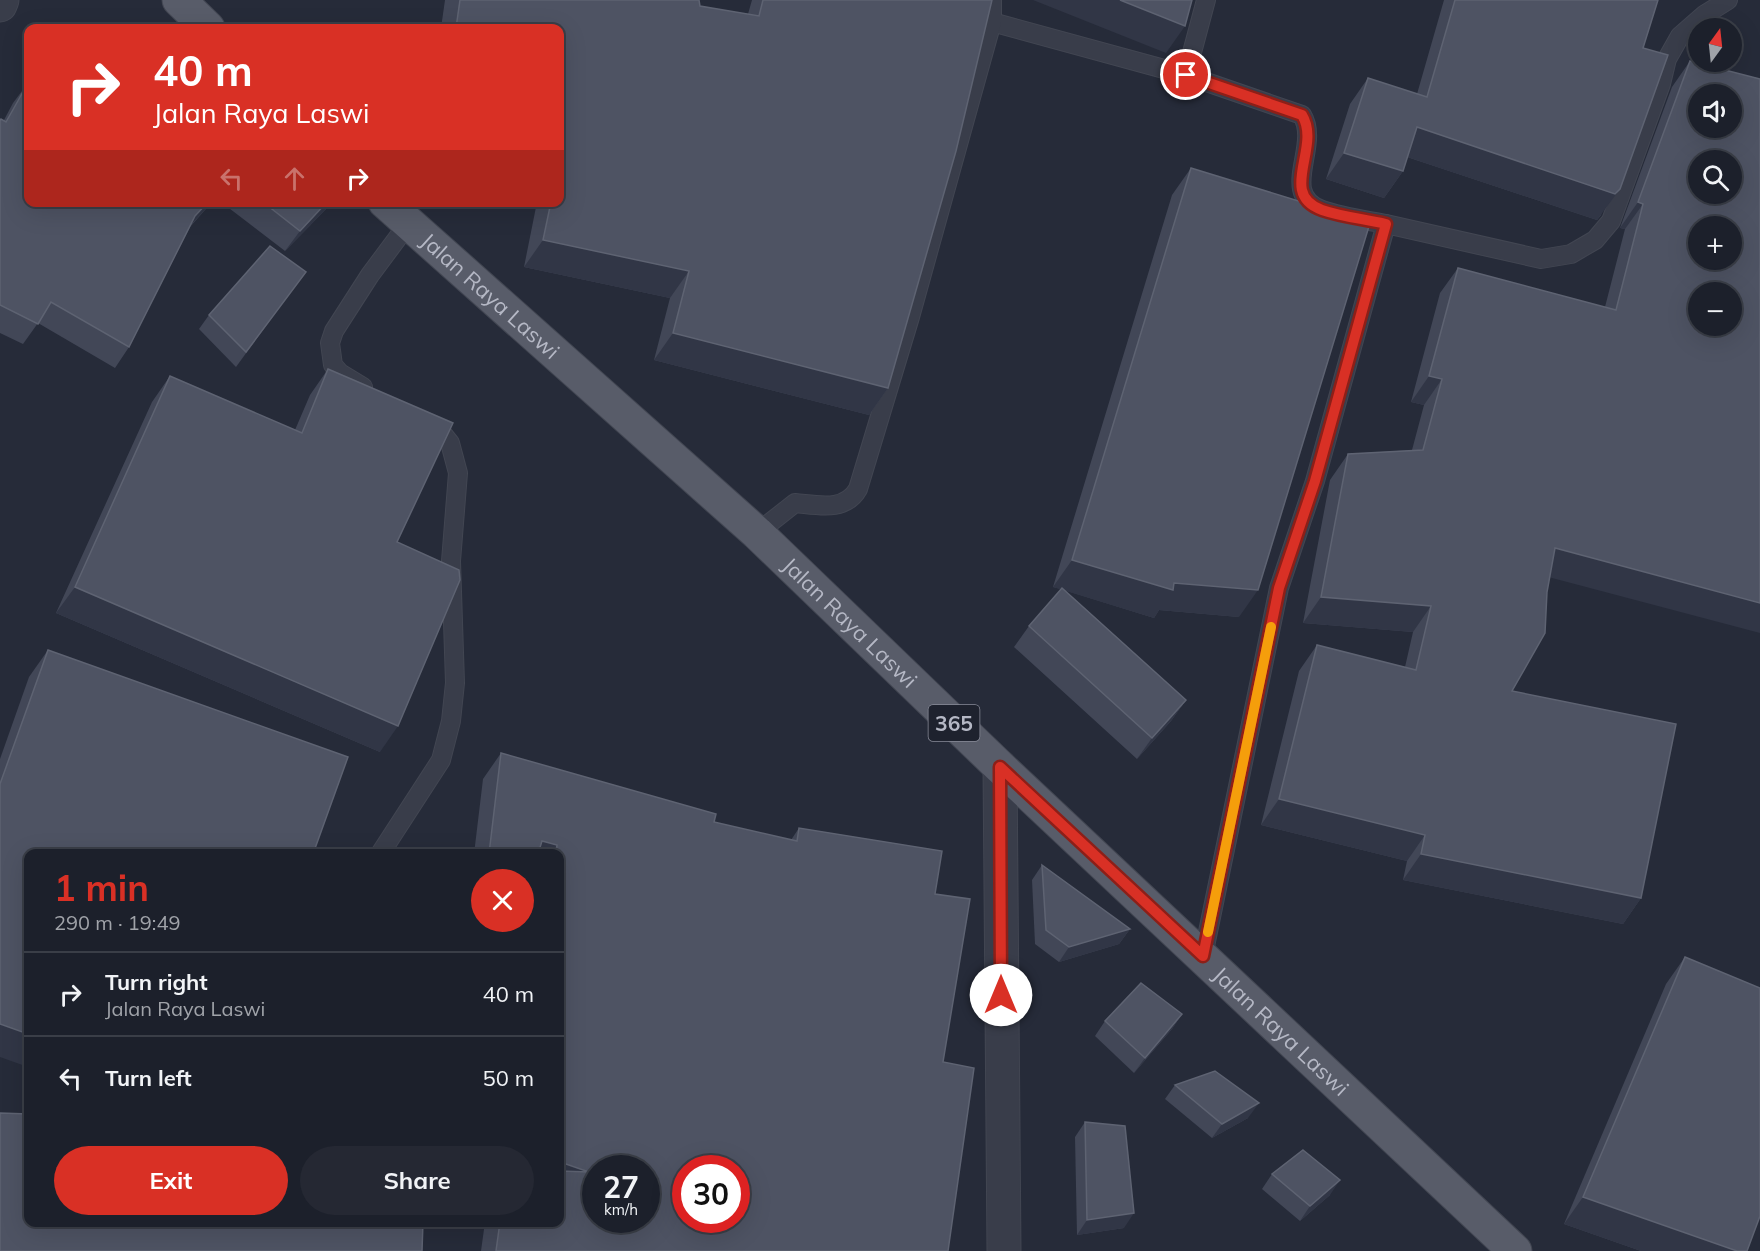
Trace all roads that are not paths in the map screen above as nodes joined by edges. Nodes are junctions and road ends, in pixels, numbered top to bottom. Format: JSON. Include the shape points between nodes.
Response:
{"nodes":[{"id":1,"x":2,"y":0,"type":"edge"},
{"id":2,"x":179,"y":0,"type":"edge"},
{"id":3,"x":992,"y":0,"type":"edge"},
{"id":4,"x":1206,"y":0,"type":"edge"},
{"id":5,"x":1728,"y":0,"type":"edge"},
{"id":6,"x":0,"y":5,"type":"edge"},
{"id":7,"x":992,"y":22,"type":"junction"},
{"id":8,"x":204,"y":24,"type":"edge"},
{"id":9,"x":1186,"y":75,"type":"junction"},
{"id":10,"x":397,"y":213,"type":"edge"},
{"id":11,"x":1386,"y":224,"type":"junction"},
{"id":12,"x":381,"y":397,"type":"edge"},
{"id":13,"x":411,"y":415,"type":"edge"},
{"id":14,"x":757,"y":533,"type":"junction"},
{"id":15,"x":1000,"y":767,"type":"junction"},
{"id":16,"x":383,"y":849,"type":"edge"},
{"id":17,"x":1203,"y":956,"type":"junction"},
{"id":18,"x":1004,"y":1251,"type":"edge"},
{"id":19,"x":1515,"y":1251,"type":"edge"}],
"edges":[{"from":1,"to":6,"type":"street"},
{"from":2,"to":8,"type":"main road"},
{"from":3,"to":7,"type":"lane"},
{"from":4,"to":9,"type":"lane"},
{"from":5,"to":11,"type":"lane","via":[[1680,36],[1667,59],[1611,221],[1595,240],[1571,254],[1541,259]]},
{"from":7,"to":9,"type":"lane"},
{"from":7,"to":14,"type":"lane","via":[[858,489],[854,497],[838,506],[795,503]]},
{"from":9,"to":11,"type":"lane","via":[[1302,115],[1310,135],[1300,183],[1303,196],[1322,210]]},
{"from":10,"to":12,"type":"lane","via":[[370,275],[330,343],[331,358],[340,373]]},
{"from":10,"to":14,"type":"main road","name":"Jalan Raya Laswi","number":"365"},
{"from":11,"to":17,"type":"lane","via":[[1315,481],[1279,588]]},
{"from":13,"to":16,"type":"lane","via":[[450,442],[458,473],[451,561],[455,683],[441,760]]},
{"from":14,"to":15,"type":"main road","name":"Jalan Raya Laswi","number":"365"},
{"from":15,"to":17,"type":"main road","name":"Jalan Raya Laswi","number":"365"},
{"from":15,"to":18,"type":"street"},
{"from":17,"to":19,"type":"main road","name":"Jalan Raya Laswi","number":"365"}]}
